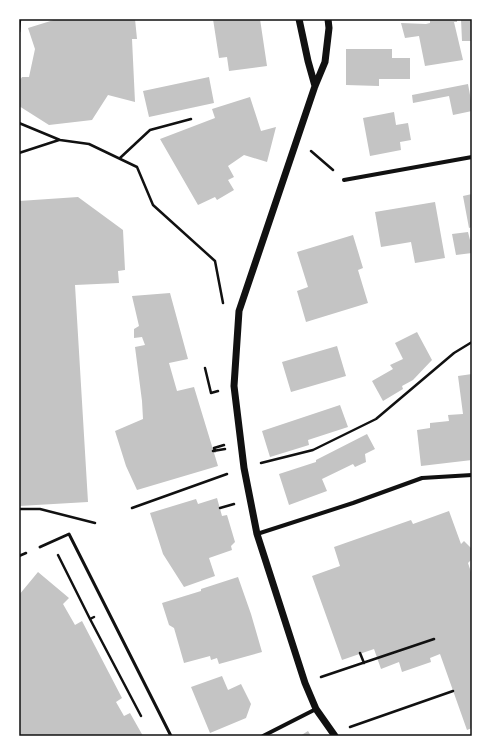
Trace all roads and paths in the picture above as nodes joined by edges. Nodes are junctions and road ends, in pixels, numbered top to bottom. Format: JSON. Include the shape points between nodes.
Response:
{"nodes":[{"id":1,"x":20,"y":19,"type":"edge"},
{"id":2,"x":299,"y":19,"type":"edge"},
{"id":3,"x":328,"y":19,"type":"edge"},
{"id":4,"x":19,"y":32,"type":"edge"},
{"id":5,"x":315,"y":86,"type":"junction"},
{"id":6,"x":191,"y":119,"type":"dead end"},
{"id":7,"x":19,"y":123,"type":"edge"},
{"id":8,"x":297,"y":139,"type":"junction"},
{"id":9,"x":60,"y":140,"type":"junction"},
{"id":10,"x":19,"y":153,"type":"edge"},
{"id":11,"x":472,"y":157,"type":"edge"},
{"id":12,"x":120,"y":158,"type":"junction"},
{"id":13,"x":344,"y":180,"type":"joint"},
{"id":14,"x":223,"y":303,"type":"dead end"},
{"id":15,"x":472,"y":342,"type":"edge"},
{"id":16,"x":226,"y":448,"type":"dead end"},
{"id":17,"x":214,"y":450,"type":"dead end"},
{"id":18,"x":244,"y":468,"type":"junction"},
{"id":19,"x":472,"y":475,"type":"edge"},
{"id":20,"x":236,"y":504,"type":"dead end"},
{"id":21,"x":132,"y":508,"type":"dead end"},
{"id":22,"x":220,"y":508,"type":"dead end"},
{"id":23,"x":19,"y":509,"type":"edge"},
{"id":24,"x":95,"y":523,"type":"dead end"},
{"id":25,"x":257,"y":534,"type":"junction"},
{"id":26,"x":51,"y":542,"type":"junction"},
{"id":27,"x":40,"y":546,"type":"dead end"},
{"id":28,"x":90,"y":619,"type":"dead end"},
{"id":29,"x":92,"y":624,"type":"dead end"},
{"id":30,"x":434,"y":639,"type":"dead end"},
{"id":31,"x":360,"y":654,"type":"dead end"},
{"id":32,"x":364,"y":663,"type":"junction"},
{"id":33,"x":305,"y":683,"type":"junction"},
{"id":34,"x":453,"y":691,"type":"dead end"},
{"id":35,"x":132,"y":698,"type":"dead end"},
{"id":36,"x":316,"y":709,"type":"junction"},
{"id":37,"x":334,"y":734,"type":"edge"},
{"id":38,"x":171,"y":736,"type":"edge"},
{"id":39,"x":263,"y":736,"type":"edge"}],
"edges":[{"from":1,"to":4,"type":"path"},
{"from":2,"to":5,"type":"street"},
{"from":3,"to":5,"type":"street","via":[[325,62]]},
{"from":5,"to":8,"type":"street"},
{"from":6,"to":12,"type":"path","via":[[150,130]]},
{"from":7,"to":9,"type":"path"},
{"from":8,"to":13,"type":"path"},
{"from":8,"to":18,"type":"street","via":[[239,311],[234,386]]},
{"from":9,"to":10,"type":"path"},
{"from":9,"to":12,"type":"path","via":[[89,144]]},
{"from":11,"to":13,"type":"street"},
{"from":12,"to":14,"type":"path","via":[[137,167],[153,205],[215,261]]},
{"from":15,"to":18,"type":"path","via":[[454,353],[376,419],[313,450]]},
{"from":16,"to":17,"type":"path"},
{"from":18,"to":21,"type":"path"},
{"from":18,"to":25,"type":"street"},
{"from":19,"to":25,"type":"street","via":[[422,478]]},
{"from":20,"to":22,"type":"path"},
{"from":23,"to":24,"type":"path","via":[[40,509]]},
{"from":25,"to":33,"type":"street"},
{"from":26,"to":27,"type":"lane"},
{"from":26,"to":28,"type":"path"},
{"from":26,"to":38,"type":"lane","via":[[70,534]]},
{"from":29,"to":35,"type":"path"},
{"from":30,"to":32,"type":"path"},
{"from":31,"to":32,"type":"path"},
{"from":32,"to":33,"type":"path"},
{"from":33,"to":36,"type":"street"},
{"from":34,"to":37,"type":"path"},
{"from":36,"to":37,"type":"street"},
{"from":36,"to":39,"type":"street"}]}
